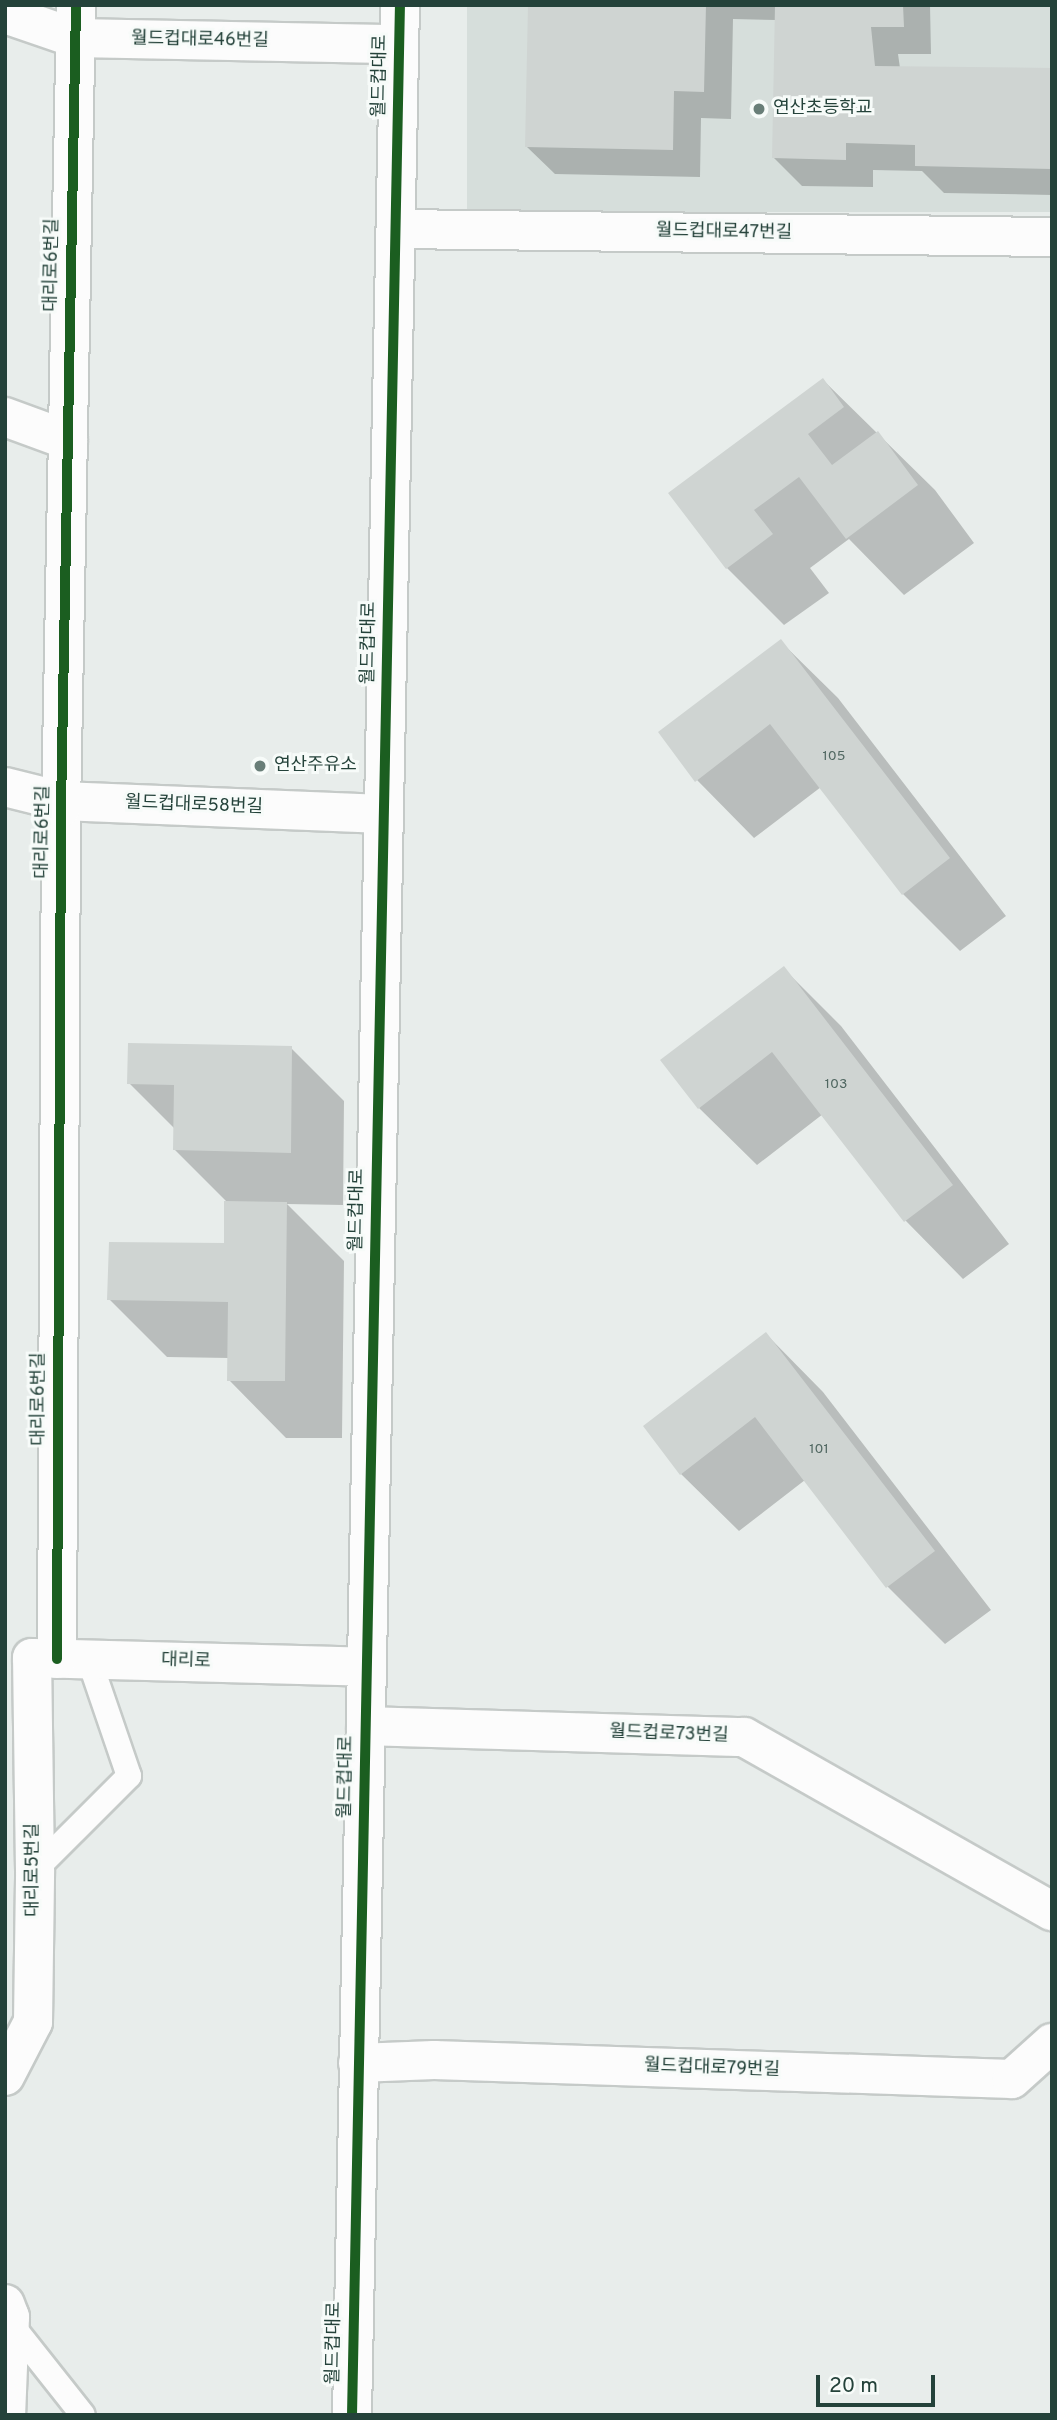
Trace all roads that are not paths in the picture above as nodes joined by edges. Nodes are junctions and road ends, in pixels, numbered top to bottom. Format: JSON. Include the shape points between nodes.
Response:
{"nodes":[{"id":1,"x":400,"y":5,"type":"edge"},
{"id":2,"x":5,"y":14,"type":"edge"},
{"id":3,"x":76,"y":22,"type":"edge"},
{"id":4,"x":399,"y":44,"type":"junction"},
{"id":5,"x":396,"y":229,"type":"junction"},
{"id":6,"x":1052,"y":237,"type":"edge"},
{"id":7,"x":5,"y":418,"type":"edge"},
{"id":8,"x":68,"y":440,"type":"junction"},
{"id":9,"x":5,"y":787,"type":"edge"},
{"id":10,"x":61,"y":801,"type":"junction"},
{"id":11,"x":384,"y":814,"type":"junction"},
{"id":12,"x":46,"y":1658,"type":"edge"},
{"id":13,"x":367,"y":1667,"type":"junction"},
{"id":14,"x":366,"y":1726,"type":"junction"},
{"id":15,"x":36,"y":1870,"type":"junction"},
{"id":16,"x":1052,"y":1911,"type":"edge"},
{"id":17,"x":1052,"y":2043,"type":"edge"},
{"id":18,"x":358,"y":2063,"type":"junction"},
{"id":19,"x":5,"y":2076,"type":"edge"},
{"id":20,"x":8,"y":2314,"type":"edge"},
{"id":21,"x":6,"y":2415,"type":"edge"},
{"id":22,"x":83,"y":2415,"type":"edge"},
{"id":23,"x":352,"y":2415,"type":"edge"}],
"edges":[{"from":1,"to":4,"type":"street","name":"월드컵대로"},
{"from":2,"to":3,"type":"street","name":"월드컵대로46번길"},
{"from":3,"to":4,"type":"street","name":"월드컵대로46번길"},
{"from":3,"to":8,"type":"street","name":"대리로6번길"},
{"from":4,"to":5,"type":"street","name":"월드컵대로"},
{"from":5,"to":6,"type":"street","name":"월드컵대로47번길"},
{"from":5,"to":11,"type":"street","name":"월드컵대로"},
{"from":7,"to":8,"type":"street"},
{"from":8,"to":10,"type":"street","name":"대리로6번길"},
{"from":9,"to":10,"type":"street","name":"월드컵대로58번길"},
{"from":10,"to":11,"type":"street","name":"월드컵대로58번길"},
{"from":10,"to":12,"type":"street","name":"대리로6번길"},
{"from":11,"to":13,"type":"street","name":"월드컵대로"},
{"from":12,"to":13,"type":"street","name":"대리로"},
{"from":12,"to":15,"type":"street","name":"대리로5번길"},
{"from":12,"to":15,"type":"lane","via":[[129,1776]]},
{"from":13,"to":14,"type":"street","name":"월드컵대로"},
{"from":14,"to":16,"type":"street","name":"월드컵로73번길","via":[[744,1737]]},
{"from":14,"to":18,"type":"street","name":"월드컵대로"},
{"from":15,"to":19,"type":"street","name":"대리로5번길","via":[[33,2022]]},
{"from":17,"to":18,"type":"street","name":"월드컵대로79번길","via":[[1012,2079],[434,2060]]},
{"from":18,"to":23,"type":"street","name":"월드컵대로"},
{"from":20,"to":21,"type":"street"},
{"from":20,"to":22,"type":"lane"}]}
